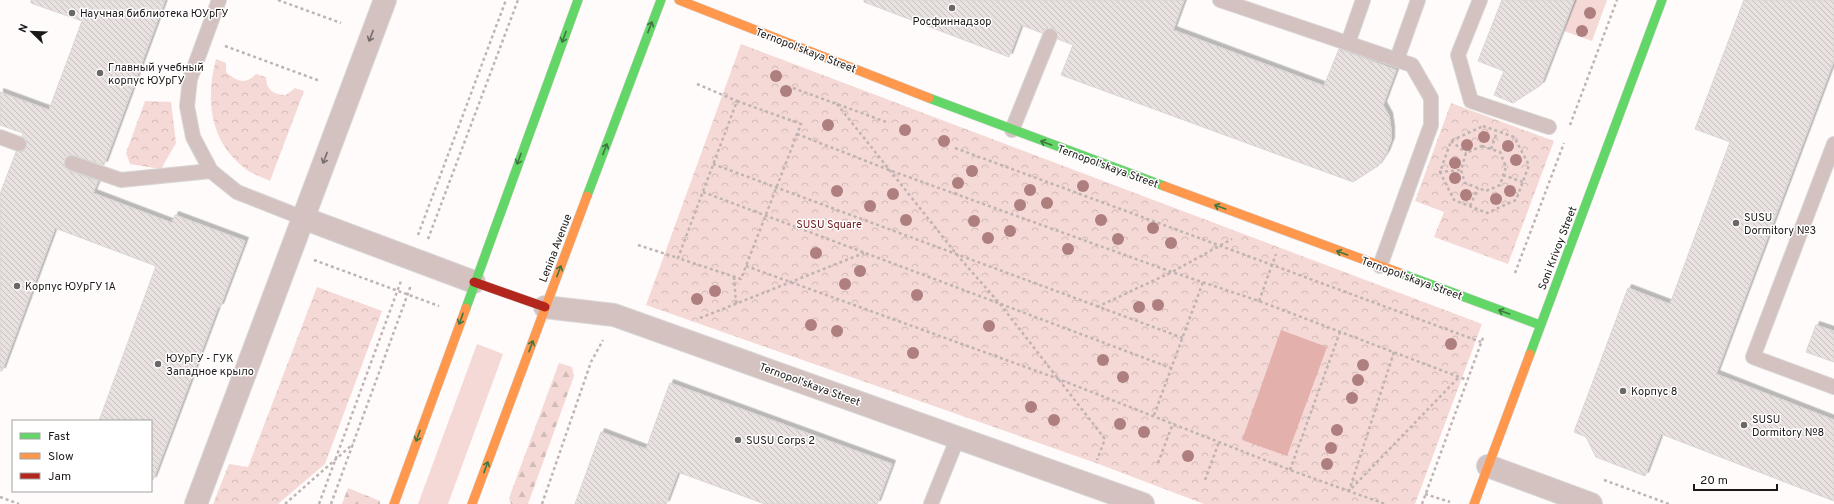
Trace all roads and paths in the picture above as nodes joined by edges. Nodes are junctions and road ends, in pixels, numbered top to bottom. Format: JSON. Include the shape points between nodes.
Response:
{"nodes":[{"id":1,"x":219,"y":0,"type":"edge"},
{"id":2,"x":278,"y":0,"type":"edge"},
{"id":3,"x":385,"y":0,"type":"edge"},
{"id":4,"x":578,"y":0,"type":"edge"},
{"id":5,"x":661,"y":0,"type":"edge"},
{"id":6,"x":679,"y":0,"type":"edge"},
{"id":7,"x":1220,"y":0,"type":"edge"},
{"id":8,"x":1363,"y":0,"type":"edge"},
{"id":9,"x":1418,"y":0,"type":"edge"},
{"id":10,"x":1480,"y":0,"type":"edge"},
{"id":11,"x":1662,"y":0,"type":"edge"},
{"id":12,"x":342,"y":24,"type":"dead end"},
{"id":13,"x":1050,"y":36,"type":"dead end"},
{"id":14,"x":205,"y":39,"type":"junction"},
{"id":15,"x":1348,"y":43,"type":"junction"},
{"id":16,"x":1397,"y":59,"type":"junction"},
{"id":17,"x":320,"y":81,"type":"dead end"},
{"id":18,"x":697,"y":84,"type":"dead end"},
{"id":19,"x":793,"y":88,"type":"dead end"},
{"id":20,"x":738,"y":100,"type":"junction"},
{"id":21,"x":837,"y":104,"type":"junction"},
{"id":22,"x":889,"y":123,"type":"dead end"},
{"id":23,"x":1549,"y":127,"type":"dead end"},
{"id":24,"x":1012,"y":130,"type":"junction"},
{"id":25,"x":1498,"y":131,"type":"junction"},
{"id":26,"x":797,"y":134,"type":"junction"},
{"id":27,"x":0,"y":137,"type":"edge"},
{"id":28,"x":19,"y":144,"type":"dead end"},
{"id":29,"x":1834,"y":144,"type":"edge"},
{"id":30,"x":955,"y":148,"type":"dead end"},
{"id":31,"x":1491,"y":149,"type":"junction"},
{"id":32,"x":72,"y":163,"type":"dead end"},
{"id":33,"x":713,"y":164,"type":"junction"},
{"id":34,"x":889,"y":170,"type":"junction"},
{"id":35,"x":211,"y":171,"type":"junction"},
{"id":36,"x":1503,"y":175,"type":"junction"},
{"id":37,"x":1523,"y":182,"type":"junction"},
{"id":38,"x":1478,"y":188,"type":"junction"},
{"id":39,"x":777,"y":189,"type":"junction"},
{"id":40,"x":703,"y":192,"type":"junction"},
{"id":41,"x":1470,"y":206,"type":"junction"},
{"id":42,"x":766,"y":216,"type":"junction"},
{"id":43,"x":303,"y":218,"type":"junction"},
{"id":44,"x":1237,"y":237,"type":"dead end"},
{"id":45,"x":638,"y":245,"type":"dead end"},
{"id":46,"x":1219,"y":246,"type":"junction"},
{"id":47,"x":1278,"y":247,"type":"dead end"},
{"id":48,"x":865,"y":253,"type":"junction"},
{"id":49,"x":958,"y":256,"type":"junction"},
{"id":50,"x":678,"y":258,"type":"junction"},
{"id":51,"x":313,"y":259,"type":"dead end"},
{"id":52,"x":1272,"y":265,"type":"junction"},
{"id":53,"x":746,"y":266,"type":"junction"},
{"id":54,"x":1380,"y":266,"type":"junction"},
{"id":55,"x":1172,"y":272,"type":"junction"},
{"id":56,"x":734,"y":277,"type":"junction"},
{"id":57,"x":474,"y":282,"type":"junction"},
{"id":58,"x":1203,"y":282,"type":"junction"},
{"id":59,"x":793,"y":283,"type":"junction"},
{"id":60,"x":1259,"y":300,"type":"junction"},
{"id":61,"x":736,"y":304,"type":"junction"},
{"id":62,"x":1000,"y":304,"type":"junction"},
{"id":63,"x":545,"y":307,"type":"junction"},
{"id":64,"x":1097,"y":307,"type":"junction"},
{"id":65,"x":443,"y":308,"type":"dead end"},
{"id":66,"x":698,"y":323,"type":"dead end"},
{"id":67,"x":1540,"y":325,"type":"junction"},
{"id":68,"x":1340,"y":332,"type":"junction"},
{"id":69,"x":606,"y":335,"type":"dead end"},
{"id":70,"x":1484,"y":335,"type":"dead end"},
{"id":71,"x":1183,"y":338,"type":"junction"},
{"id":72,"x":1481,"y":342,"type":"junction"},
{"id":73,"x":1394,"y":352,"type":"junction"},
{"id":74,"x":1172,"y":368,"type":"junction"},
{"id":75,"x":1459,"y":377,"type":"junction"},
{"id":76,"x":1056,"y":378,"type":"junction"},
{"id":77,"x":1468,"y":380,"type":"junction"},
{"id":78,"x":1834,"y":387,"type":"edge"},
{"id":79,"x":1154,"y":415,"type":"junction"},
{"id":80,"x":1173,"y":423,"type":"junction"},
{"id":81,"x":958,"y":437,"type":"junction"},
{"id":82,"x":1219,"y":442,"type":"junction"},
{"id":83,"x":353,"y":444,"type":"dead end"},
{"id":84,"x":1096,"y":463,"type":"dead end"},
{"id":85,"x":1158,"y":463,"type":"dead end"},
{"id":86,"x":1488,"y":466,"type":"junction"},
{"id":87,"x":1290,"y":470,"type":"junction"},
{"id":88,"x":1205,"y":480,"type":"dead end"},
{"id":89,"x":1349,"y":491,"type":"junction"},
{"id":90,"x":1425,"y":494,"type":"junction"},
{"id":91,"x":0,"y":497,"type":"edge"},
{"id":92,"x":19,"y":504,"type":"edge"},
{"id":93,"x":196,"y":504,"type":"edge"},
{"id":94,"x":286,"y":504,"type":"edge"},
{"id":95,"x":394,"y":504,"type":"edge"},
{"id":96,"x":472,"y":504,"type":"edge"},
{"id":97,"x":542,"y":504,"type":"edge"},
{"id":98,"x":931,"y":504,"type":"edge"},
{"id":99,"x":1142,"y":504,"type":"edge"},
{"id":100,"x":1385,"y":504,"type":"edge"},
{"id":101,"x":1422,"y":504,"type":"edge"},
{"id":102,"x":1455,"y":504,"type":"edge"},
{"id":103,"x":1474,"y":504,"type":"edge"},
{"id":104,"x":1591,"y":504,"type":"edge"}],
"edges":[{"from":1,"to":14,"type":"lane"},
{"from":2,"to":12,"type":"path"},
{"from":3,"to":43,"type":"street","one_way":true},
{"from":4,"to":57,"type":"street","one_way":true},
{"from":63,"to":5,"type":"street","name":"Lenina Avenue","one_way":true},
{"from":6,"to":24,"type":"street","name":"Ternopol'skaya Street"},
{"from":7,"to":15,"type":"lane"},
{"from":8,"to":15,"type":"lane"},
{"from":9,"to":16,"type":"lane"},
{"from":10,"to":23,"type":"lane","via":[[1458,55],[1471,101]]},
{"from":11,"to":67,"type":"street","name":"Soni Krivoy Street"},
{"from":13,"to":24,"type":"lane"},
{"from":14,"to":17,"type":"path"},
{"from":14,"to":35,"type":"lane","via":[[190,79],[188,106],[193,137]]},
{"from":15,"to":16,"type":"lane"},
{"from":16,"to":54,"type":"lane","via":[[1412,65],[1432,98],[1431,125]]},
{"from":18,"to":20,"type":"path"},
{"from":19,"to":21,"type":"path"},
{"from":20,"to":26,"type":"path","via":[[801,124]]},
{"from":20,"to":33,"type":"path"},
{"from":21,"to":22,"type":"path"},
{"from":21,"to":34,"type":"path"},
{"from":54,"to":24,"type":"street","name":"Ternopol'skaya Street","one_way":true},
{"from":25,"to":31,"type":"path"},
{"from":25,"to":37,"type":"path","via":[[1514,137],[1529,165]]},
{"from":25,"to":41,"type":"path","via":[[1483,126],[1451,141],[1440,172],[1454,200]]},
{"from":26,"to":34,"type":"path"},
{"from":26,"to":39,"type":"path"},
{"from":27,"to":28,"type":"lane"},
{"from":29,"to":78,"type":"lane","via":[[1753,357]]},
{"from":30,"to":46,"type":"path"},
{"from":31,"to":36,"type":"path","via":[[1500,152],[1506,167]]},
{"from":31,"to":38,"type":"path","via":[[1482,146],[1466,153],[1461,170],[1465,183]]},
{"from":32,"to":35,"type":"lane","via":[[121,180]]},
{"from":33,"to":39,"type":"path"},
{"from":33,"to":40,"type":"path"},
{"from":34,"to":49,"type":"path"},
{"from":34,"to":55,"type":"path"},
{"from":35,"to":43,"type":"lane","via":[[237,192]]},
{"from":36,"to":37,"type":"path"},
{"from":36,"to":38,"type":"path","via":[[1500,185],[1486,191]]},
{"from":37,"to":41,"type":"path","via":[[1516,200],[1487,213]]},
{"from":38,"to":41,"type":"path"},
{"from":39,"to":42,"type":"path"},
{"from":39,"to":49,"type":"path"},
{"from":40,"to":42,"type":"path"},
{"from":40,"to":50,"type":"path"},
{"from":42,"to":48,"type":"path"},
{"from":42,"to":53,"type":"path"},
{"from":43,"to":57,"type":"street"},
{"from":43,"to":93,"type":"street"},
{"from":44,"to":46,"type":"path"},
{"from":45,"to":50,"type":"path"},
{"from":46,"to":52,"type":"path"},
{"from":46,"to":55,"type":"path"},
{"from":47,"to":52,"type":"path"},
{"from":48,"to":59,"type":"path"},
{"from":48,"to":62,"type":"path"},
{"from":49,"to":62,"type":"path"},
{"from":49,"to":64,"type":"path"},
{"from":50,"to":56,"type":"path"},
{"from":51,"to":65,"type":"path"},
{"from":52,"to":60,"type":"path"},
{"from":52,"to":72,"type":"path"},
{"from":53,"to":56,"type":"path","via":[[741,279]]},
{"from":53,"to":59,"type":"path"},
{"from":67,"to":54,"type":"street","name":"Ternopol'skaya Street","one_way":true},
{"from":55,"to":58,"type":"path"},
{"from":55,"to":64,"type":"path"},
{"from":56,"to":61,"type":"path"},
{"from":57,"to":63,"type":"street","name":"Ternopol'skaya Street"},
{"from":57,"to":95,"type":"street","one_way":true},
{"from":58,"to":60,"type":"path"},
{"from":58,"to":71,"type":"path"},
{"from":59,"to":61,"type":"path"},
{"from":59,"to":76,"type":"path"},
{"from":60,"to":68,"type":"path"},
{"from":61,"to":66,"type":"path","via":[[701,317]]},
{"from":62,"to":74,"type":"path"},
{"from":62,"to":76,"type":"path"},
{"from":63,"to":81,"type":"street","name":"Ternopol'skaya Street","via":[[614,314]]},
{"from":96,"to":63,"type":"street","name":"Lenina Avenue","one_way":true},
{"from":64,"to":71,"type":"path"},
{"from":67,"to":86,"type":"street","name":"Soni Krivoy Street"},
{"from":68,"to":73,"type":"path"},
{"from":68,"to":87,"type":"path"},
{"from":69,"to":97,"type":"path","via":[[591,362]]},
{"from":70,"to":72,"type":"path"},
{"from":71,"to":74,"type":"path"},
{"from":72,"to":77,"type":"path"},
{"from":73,"to":75,"type":"path"},
{"from":73,"to":89,"type":"path"},
{"from":74,"to":79,"type":"path"},
{"from":75,"to":77,"type":"path"},
{"from":75,"to":89,"type":"path"},
{"from":76,"to":79,"type":"path"},
{"from":76,"to":84,"type":"path","via":[[1105,439]]},
{"from":77,"to":90,"type":"path"},
{"from":79,"to":80,"type":"path"},
{"from":80,"to":82,"type":"path"},
{"from":80,"to":85,"type":"path"},
{"from":81,"to":98,"type":"lane"},
{"from":81,"to":99,"type":"street","name":"Ternopol'skaya Street"},
{"from":82,"to":87,"type":"path"},
{"from":82,"to":88,"type":"path"},
{"from":83,"to":94,"type":"path"},
{"from":86,"to":103,"type":"street","name":"Soni Krivoy Street"},
{"from":86,"to":104,"type":"street"},
{"from":87,"to":89,"type":"path"},
{"from":89,"to":100,"type":"path"},
{"from":90,"to":101,"type":"path"},
{"from":90,"to":102,"type":"path"},
{"from":91,"to":92,"type":"path"}]}
